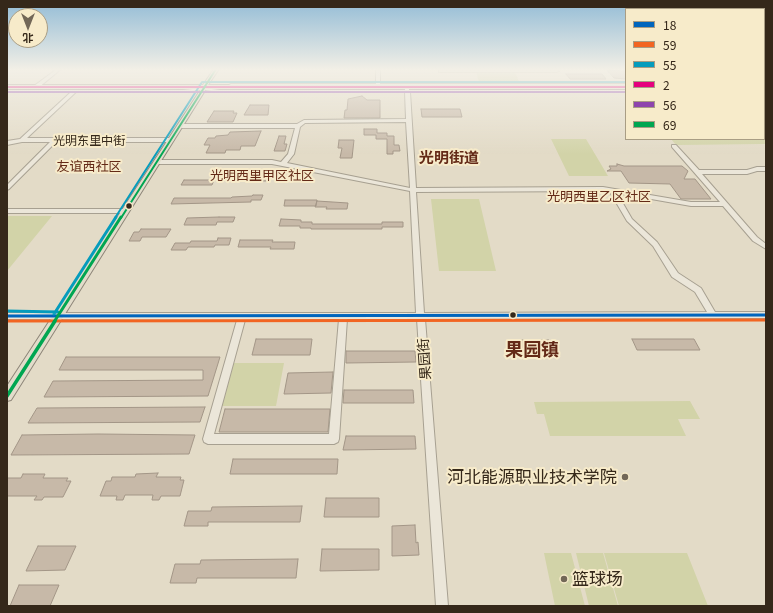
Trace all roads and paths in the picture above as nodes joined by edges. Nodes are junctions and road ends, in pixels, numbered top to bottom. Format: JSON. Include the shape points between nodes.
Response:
{"nodes":[{"id":1,"x":68,"y":98,"type":"edge"},
{"id":2,"x":198,"y":98,"type":"edge"},
{"id":3,"x":408,"y":98,"type":"edge"},
{"id":4,"x":409,"y":120,"type":"junction"},
{"id":5,"x":180,"y":126,"type":"junction"},
{"id":6,"x":298,"y":126,"type":"junction"},
{"id":7,"x":22,"y":140,"type":"junction"},
{"id":8,"x":55,"y":140,"type":"junction"},
{"id":9,"x":171,"y":140,"type":"junction"},
{"id":10,"x":7,"y":143,"type":"edge"},
{"id":11,"x":671,"y":143,"type":"edge"},
{"id":12,"x":157,"y":162,"type":"junction"},
{"id":13,"x":283,"y":164,"type":"junction"},
{"id":14,"x":766,"y":169,"type":"edge"},
{"id":15,"x":697,"y":172,"type":"junction"},
{"id":16,"x":7,"y":188,"type":"edge"},
{"id":17,"x":414,"y":190,"type":"junction"},
{"id":18,"x":612,"y":190,"type":"junction"},
{"id":19,"x":725,"y":204,"type":"junction"},
{"id":20,"x":7,"y":211,"type":"edge"},
{"id":21,"x":125,"y":212,"type":"junction"},
{"id":22,"x":766,"y":247,"type":"edge"},
{"id":23,"x":713,"y":315,"type":"junction"},
{"id":24,"x":766,"y":315,"type":"edge"},
{"id":25,"x":7,"y":316,"type":"edge"},
{"id":26,"x":343,"y":316,"type":"junction"},
{"id":27,"x":420,"y":316,"type":"junction"},
{"id":28,"x":58,"y":317,"type":"junction"},
{"id":29,"x":242,"y":317,"type":"junction"},
{"id":30,"x":7,"y":396,"type":"edge"},
{"id":31,"x":442,"y":606,"type":"edge"}],
"edges":[{"from":1,"to":7,"type":"street"},
{"from":2,"to":5,"type":"main road"},
{"from":3,"to":4,"type":"street","name":"果园街"},
{"from":4,"to":6,"type":"street","via":[[308,121]]},
{"from":4,"to":17,"type":"street","name":"果园街"},
{"from":5,"to":6,"type":"street"},
{"from":5,"to":9,"type":"main road"},
{"from":6,"to":13,"type":"street","via":[[291,154]]},
{"from":7,"to":8,"type":"street","name":"光明东里中街"},
{"from":7,"to":10,"type":"street","name":"光明东里中街"},
{"from":8,"to":9,"type":"street","name":"光明东里中街"},
{"from":8,"to":16,"type":"street"},
{"from":9,"to":12,"type":"main road"},
{"from":11,"to":15,"type":"street"},
{"from":12,"to":13,"type":"street"},
{"from":12,"to":21,"type":"main road"},
{"from":13,"to":17,"type":"street"},
{"from":14,"to":15,"type":"street","via":[[747,172]]},
{"from":15,"to":19,"type":"street"},
{"from":17,"to":18,"type":"street"},
{"from":17,"to":27,"type":"street","name":"果园街"},
{"from":18,"to":19,"type":"street","via":[[691,204]]},
{"from":18,"to":23,"type":"street","via":[[629,220],[655,244],[675,275],[698,290]]},
{"from":19,"to":22,"type":"street","via":[[755,239]]},
{"from":20,"to":21,"type":"street"},
{"from":21,"to":28,"type":"main road"},
{"from":23,"to":24,"type":"street"},
{"from":23,"to":27,"type":"street"},
{"from":25,"to":28,"type":"street"},
{"from":26,"to":27,"type":"street"},
{"from":26,"to":29,"type":"street"},
{"from":26,"to":29,"type":"street","via":[[334,439],[208,439]]},
{"from":27,"to":31,"type":"street","name":"果园街"},
{"from":28,"to":29,"type":"street"},
{"from":28,"to":30,"type":"main road"}]}
